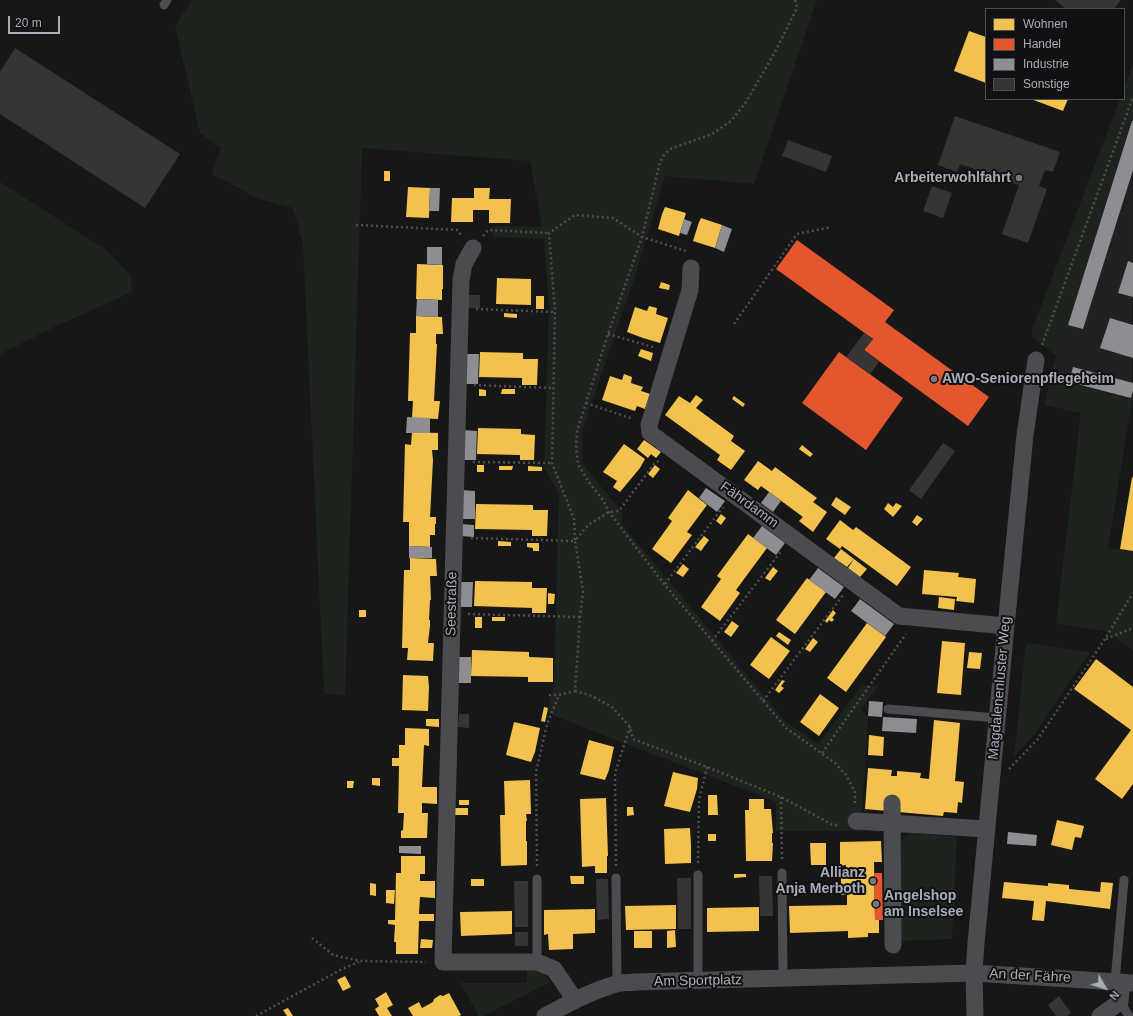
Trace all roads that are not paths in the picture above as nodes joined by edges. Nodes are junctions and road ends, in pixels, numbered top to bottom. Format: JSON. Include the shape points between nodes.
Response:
{"nodes":[{"id":1,"x":473,"y":248,"type":"road end"},
{"id":2,"x":692,"y":268,"type":"road end"},
{"id":3,"x":1036,"y":360,"type":"road end"},
{"id":4,"x":1006,"y":626,"type":"junction"},
{"id":5,"x":888,"y":709,"type":"dead end"},
{"id":6,"x":997,"y":718,"type":"junction"},
{"id":7,"x":892,"y":803,"type":"dead end"},
{"id":8,"x":856,"y":821,"type":"road end"},
{"id":9,"x":892,"y":823,"type":"junction"},
{"id":10,"x":987,"y":829,"type":"junction"},
{"id":11,"x":782,"y":873,"type":"road end"},
{"id":12,"x":698,"y":876,"type":"road end"},
{"id":13,"x":616,"y":878,"type":"road end"},
{"id":14,"x":537,"y":879,"type":"road end"},
{"id":15,"x":1124,"y":880,"type":"dead end"},
{"id":16,"x":893,"y":945,"type":"dead end"},
{"id":17,"x":537,"y":962,"type":"junction"},
{"id":18,"x":974,"y":973,"type":"junction"},
{"id":19,"x":783,"y":979,"type":"junction"},
{"id":20,"x":698,"y":981,"type":"junction"},
{"id":21,"x":1124,"y":982,"type":"edge"},
{"id":22,"x":617,"y":984,"type":"junction"},
{"id":23,"x":575,"y":1000,"type":"junction"},
{"id":24,"x":1124,"y":1009,"type":"edge"},
{"id":25,"x":545,"y":1016,"type":"edge"},
{"id":26,"x":975,"y":1016,"type":"edge"},
{"id":27,"x":1100,"y":1016,"type":"edge"}],
"edges":[{"from":1,"to":17,"type":"street","name":"Seestraße","via":[[464,264],[461,280],[443,962]]},
{"from":2,"to":4,"type":"street","name":"Fährdamm","via":[[690,290],[648,425],[650,433],[899,616]]},
{"from":3,"to":4,"type":"street","name":"Magdalenenluster Weg"},
{"from":4,"to":6,"type":"street","name":"Magdalenenluster Weg"},
{"from":5,"to":6,"type":"lane"},
{"from":6,"to":10,"type":"street","name":"Magdalenenluster Weg"},
{"from":7,"to":9,"type":"street"},
{"from":8,"to":9,"type":"street"},
{"from":9,"to":10,"type":"street"},
{"from":9,"to":16,"type":"street"},
{"from":10,"to":18,"type":"street","name":"Magdalenenluster Weg"},
{"from":11,"to":19,"type":"lane"},
{"from":12,"to":20,"type":"lane"},
{"from":13,"to":22,"type":"lane"},
{"from":14,"to":17,"type":"lane"},
{"from":15,"to":21,"type":"lane"},
{"from":17,"to":23,"type":"street","via":[[554,969]]},
{"from":18,"to":19,"type":"street","name":"Am Sportplatz"},
{"from":18,"to":21,"type":"street","name":"An der Fähre"},
{"from":18,"to":26,"type":"street","name":"Magdalenenluster Weg"},
{"from":19,"to":20,"type":"street","name":"Am Sportplatz"},
{"from":20,"to":22,"type":"street","name":"Am Sportplatz"},
{"from":21,"to":24,"type":"street"},
{"from":22,"to":23,"type":"street","name":"Am Sportplatz"},
{"from":23,"to":25,"type":"street","name":"Am Sportplatz"},
{"from":24,"to":27,"type":"street"}]}
